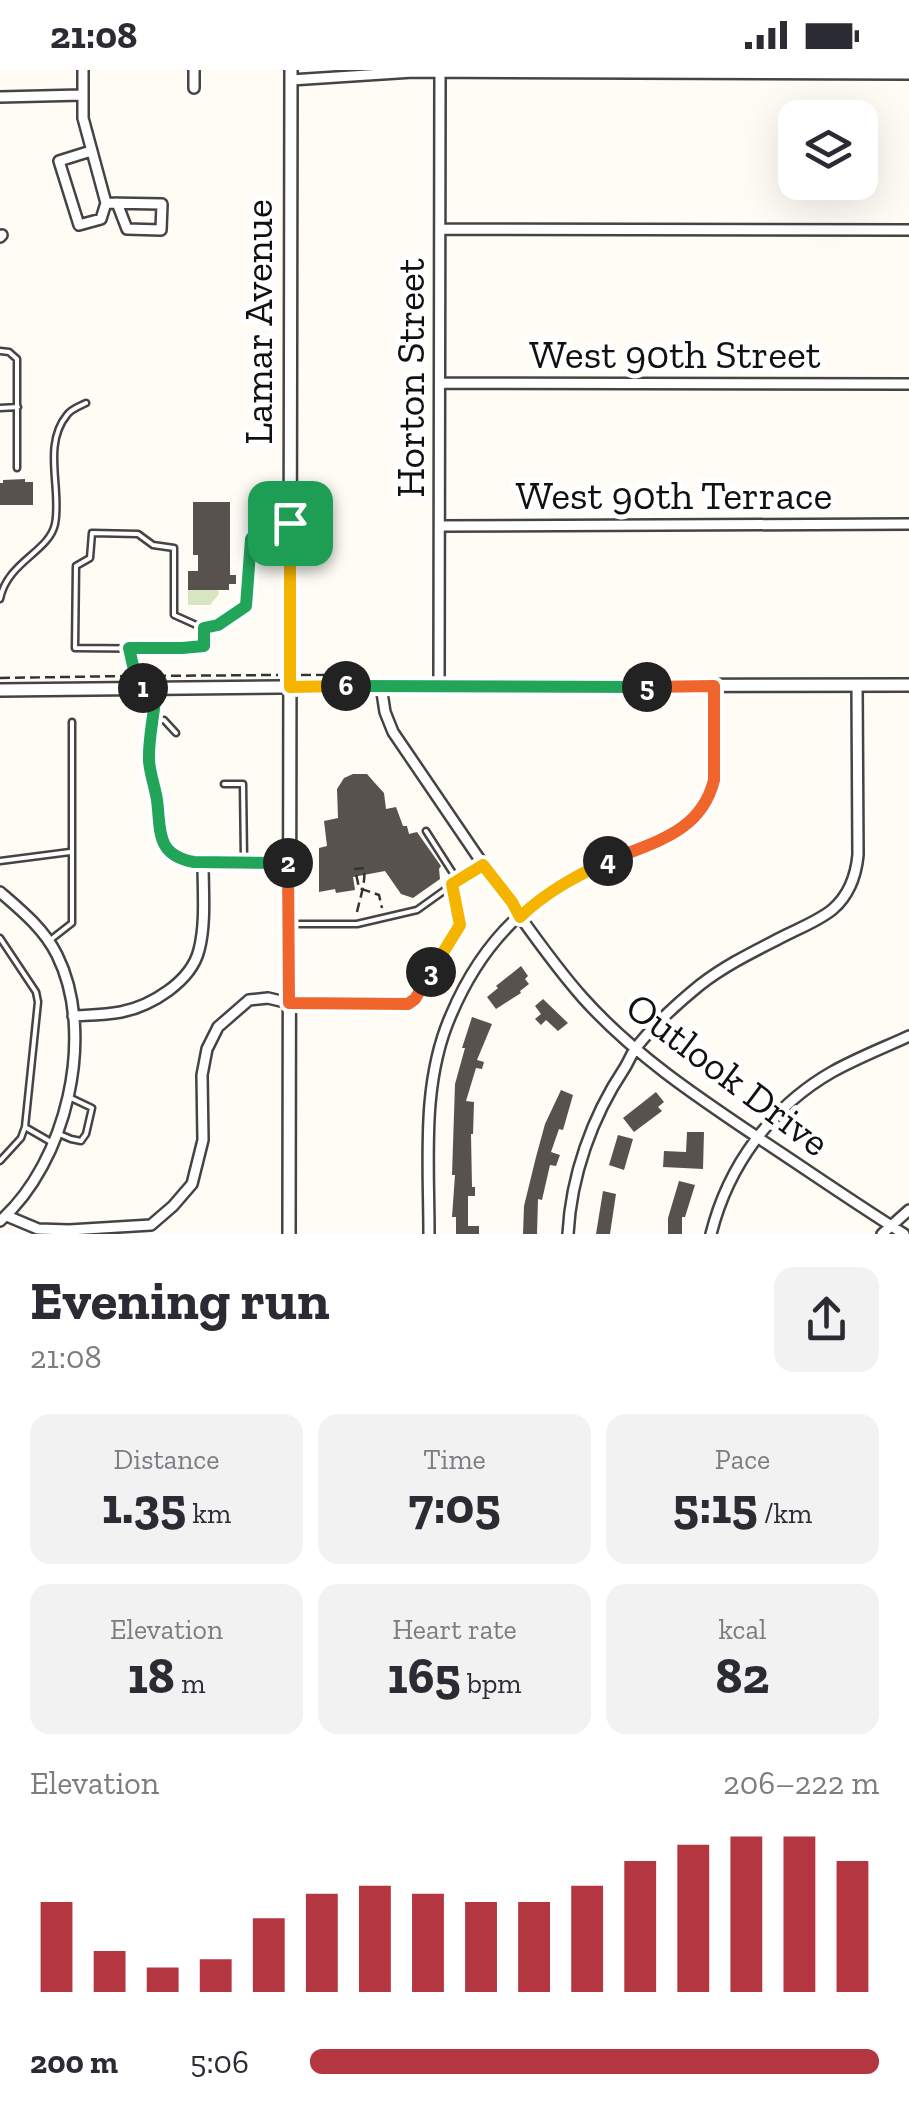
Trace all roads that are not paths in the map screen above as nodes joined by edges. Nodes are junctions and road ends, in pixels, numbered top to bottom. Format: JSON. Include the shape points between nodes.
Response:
{"nodes":[{"id":1,"x":83,"y":70,"type":"edge"},
{"id":2,"x":194,"y":70,"type":"edge"},
{"id":3,"x":440,"y":71,"type":"edge"},
{"id":4,"x":909,"y":74,"type":"edge"},
{"id":5,"x":291,"y":75,"type":"edge"},
{"id":6,"x":194,"y":88,"type":"dead end"},
{"id":7,"x":82,"y":96,"type":"junction"},
{"id":8,"x":0,"y":97,"type":"edge"},
{"id":9,"x":91,"y":151,"type":"junction"},
{"id":10,"x":111,"y":203,"type":"junction"},
{"id":11,"x":440,"y":228,"type":"junction"},
{"id":12,"x":909,"y":230,"type":"edge"},
{"id":13,"x":0,"y":352,"type":"edge"},
{"id":14,"x":440,"y":383,"type":"junction"},
{"id":15,"x":909,"y":384,"type":"edge"},
{"id":16,"x":86,"y":402,"type":"dead end"},
{"id":17,"x":18,"y":407,"type":"junction"},
{"id":18,"x":0,"y":408,"type":"edge"},
{"id":19,"x":18,"y":468,"type":"dead end"},
{"id":20,"x":290,"y":523,"type":"junction"},
{"id":21,"x":909,"y":524,"type":"edge"},
{"id":22,"x":440,"y":526,"type":"junction"},
{"id":23,"x":0,"y":600,"type":"edge"},
{"id":24,"x":204,"y":628,"type":"junction"},
{"id":25,"x":129,"y":648,"type":"junction"},
{"id":26,"x":909,"y":685,"type":"edge"},
{"id":27,"x":382,"y":686,"type":"junction"},
{"id":28,"x":714,"y":686,"type":"junction"},
{"id":29,"x":857,"y":686,"type":"junction"},
{"id":30,"x":290,"y":687,"type":"junction"},
{"id":31,"x":440,"y":687,"type":"junction"},
{"id":32,"x":138,"y":688,"type":"junction"},
{"id":33,"x":156,"y":688,"type":"junction"},
{"id":34,"x":0,"y":690,"type":"edge"},
{"id":35,"x":154,"y":720,"type":"junction"},
{"id":36,"x":72,"y":722,"type":"dead end"},
{"id":37,"x":176,"y":732,"type":"dead end"},
{"id":38,"x":224,"y":784,"type":"dead end"},
{"id":39,"x":426,"y":831,"type":"dead end"},
{"id":40,"x":70,"y":852,"type":"junction"},
{"id":41,"x":0,"y":861,"type":"edge"},
{"id":42,"x":290,"y":862,"type":"junction"},
{"id":43,"x":203,"y":863,"type":"junction"},
{"id":44,"x":244,"y":864,"type":"junction"},
{"id":45,"x":483,"y":865,"type":"junction"},
{"id":46,"x":455,"y":883,"type":"junction"},
{"id":47,"x":0,"y":892,"type":"edge"},
{"id":48,"x":520,"y":917,"type":"junction"},
{"id":49,"x":289,"y":924,"type":"junction"},
{"id":50,"x":0,"y":938,"type":"edge"},
{"id":51,"x":49,"y":941,"type":"junction"},
{"id":52,"x":289,"y":1003,"type":"junction"},
{"id":53,"x":73,"y":1016,"type":"junction"},
{"id":54,"x":909,"y":1036,"type":"edge"},
{"id":55,"x":636,"y":1048,"type":"junction"},
{"id":56,"x":68,"y":1097,"type":"junction"},
{"id":57,"x":25,"y":1127,"type":"junction"},
{"id":58,"x":757,"y":1137,"type":"junction"},
{"id":59,"x":55,"y":1138,"type":"junction"},
{"id":60,"x":0,"y":1161,"type":"edge"},
{"id":61,"x":909,"y":1210,"type":"edge"},
{"id":62,"x":3,"y":1218,"type":"edge"},
{"id":63,"x":891,"y":1226,"type":"junction"},
{"id":64,"x":289,"y":1234,"type":"edge"},
{"id":65,"x":429,"y":1234,"type":"edge"},
{"id":66,"x":568,"y":1234,"type":"edge"},
{"id":67,"x":711,"y":1234,"type":"edge"},
{"id":68,"x":882,"y":1234,"type":"edge"},
{"id":69,"x":904,"y":1234,"type":"edge"}],
"edges":[{"from":1,"to":7,"type":"street"},
{"from":2,"to":6,"type":"street"},
{"from":3,"to":4,"type":"street"},
{"from":3,"to":5,"type":"street"},
{"from":3,"to":11,"type":"street","name":"Horton Street"},
{"from":5,"to":20,"type":"street","name":"Lamar Avenue"},
{"from":7,"to":8,"type":"street"},
{"from":7,"to":9,"type":"street"},
{"from":9,"to":10,"type":"street"},
{"from":9,"to":10,"type":"street","via":[[60,160],[79,224],[102,218]]},
{"from":10,"to":10,"type":"street","via":[[162,204],[161,230],[127,229]]},
{"from":11,"to":12,"type":"street"},
{"from":11,"to":14,"type":"street","name":"Horton Street"},
{"from":13,"to":17,"type":"lane","via":[[16,360]]},
{"from":14,"to":15,"type":"street","name":"West 90th Street"},
{"from":14,"to":22,"type":"street","name":"Horton Street"},
{"from":16,"to":23,"type":"lane","via":[[68,412],[58,430],[54,530],[9,574]]},
{"from":17,"to":18,"type":"lane"},
{"from":17,"to":19,"type":"lane"},
{"from":20,"to":24,"type":"lane","via":[[262,525],[251,539],[246,606]]},
{"from":20,"to":30,"type":"street","name":"Lamar Avenue"},
{"from":21,"to":22,"type":"street","name":"West 90th Terrace"},
{"from":22,"to":31,"type":"street","name":"Horton Street"},
{"from":24,"to":25,"type":"lane","via":[[204,646]]},
{"from":24,"to":25,"type":"lane","via":[[174,615],[174,548],[138,534],[92,533],[90,558],[76,566],[75,648]]},
{"from":25,"to":32,"type":"lane"},
{"from":26,"to":29,"type":"street"},
{"from":27,"to":30,"type":"street"},
{"from":27,"to":31,"type":"street"},
{"from":27,"to":45,"type":"street","name":"Outlook Drive","via":[[393,732]]},
{"from":28,"to":29,"type":"street"},
{"from":28,"to":31,"type":"street"},
{"from":28,"to":48,"type":"street","via":[[714,780],[693,821],[583,872]]},
{"from":29,"to":55,"type":"street","via":[[858,855],[850,888],[822,917],[701,984]]},
{"from":30,"to":33,"type":"street"},
{"from":30,"to":42,"type":"street","name":"Lamar Avenue"},
{"from":32,"to":33,"type":"street"},
{"from":32,"to":34,"type":"street"},
{"from":33,"to":35,"type":"street"},
{"from":35,"to":37,"type":"lane"},
{"from":35,"to":43,"type":"street","via":[[149,758],[158,831],[179,858]]},
{"from":36,"to":40,"type":"lane"},
{"from":38,"to":44,"type":"lane","via":[[243,784]]},
{"from":39,"to":46,"type":"lane"},
{"from":40,"to":41,"type":"lane"},
{"from":40,"to":51,"type":"lane","via":[[72,924]]},
{"from":42,"to":44,"type":"street"},
{"from":42,"to":49,"type":"street","name":"Lamar Avenue"},
{"from":43,"to":44,"type":"street"},
{"from":43,"to":53,"type":"street","via":[[200,946],[187,973],[132,1008]]},
{"from":45,"to":46,"type":"lane"},
{"from":45,"to":48,"type":"street","name":"Outlook Drive"},
{"from":46,"to":49,"type":"lane","via":[[417,910],[356,924]]},
{"from":46,"to":52,"type":"lane","via":[[460,925],[412,1002]]},
{"from":47,"to":51,"type":"street"},
{"from":48,"to":55,"type":"street","name":"Outlook Drive","via":[[584,1000]]},
{"from":48,"to":65,"type":"street","via":[[478,963],[438,1052],[430,1106]]},
{"from":49,"to":52,"type":"street","name":"Lamar Avenue"},
{"from":50,"to":57,"type":"lane","via":[[38,1002]]},
{"from":51,"to":53,"type":"street","via":[[65,974]]},
{"from":52,"to":62,"type":"street","via":[[249,1000],[218,1027],[202,1075],[204,1140],[192,1184],[151,1225],[69,1230]]},
{"from":52,"to":64,"type":"street","name":"Lamar Avenue"},
{"from":53,"to":56,"type":"street"},
{"from":54,"to":58,"type":"street","via":[[807,1088]]},
{"from":55,"to":58,"type":"street","name":"Outlook Drive"},
{"from":55,"to":66,"type":"street","via":[[582,1158]]},
{"from":56,"to":59,"type":"street"},
{"from":56,"to":59,"type":"lane","via":[[92,1108],[86,1134],[76,1141]]},
{"from":57,"to":59,"type":"lane"},
{"from":57,"to":60,"type":"lane"},
{"from":58,"to":63,"type":"street","name":"Outlook Drive"},
{"from":58,"to":67,"type":"street","via":[[725,1188]]},
{"from":59,"to":62,"type":"street"},
{"from":61,"to":63,"type":"street"},
{"from":63,"to":68,"type":"street"},
{"from":63,"to":69,"type":"street","name":"Outlook Drive"}]}
